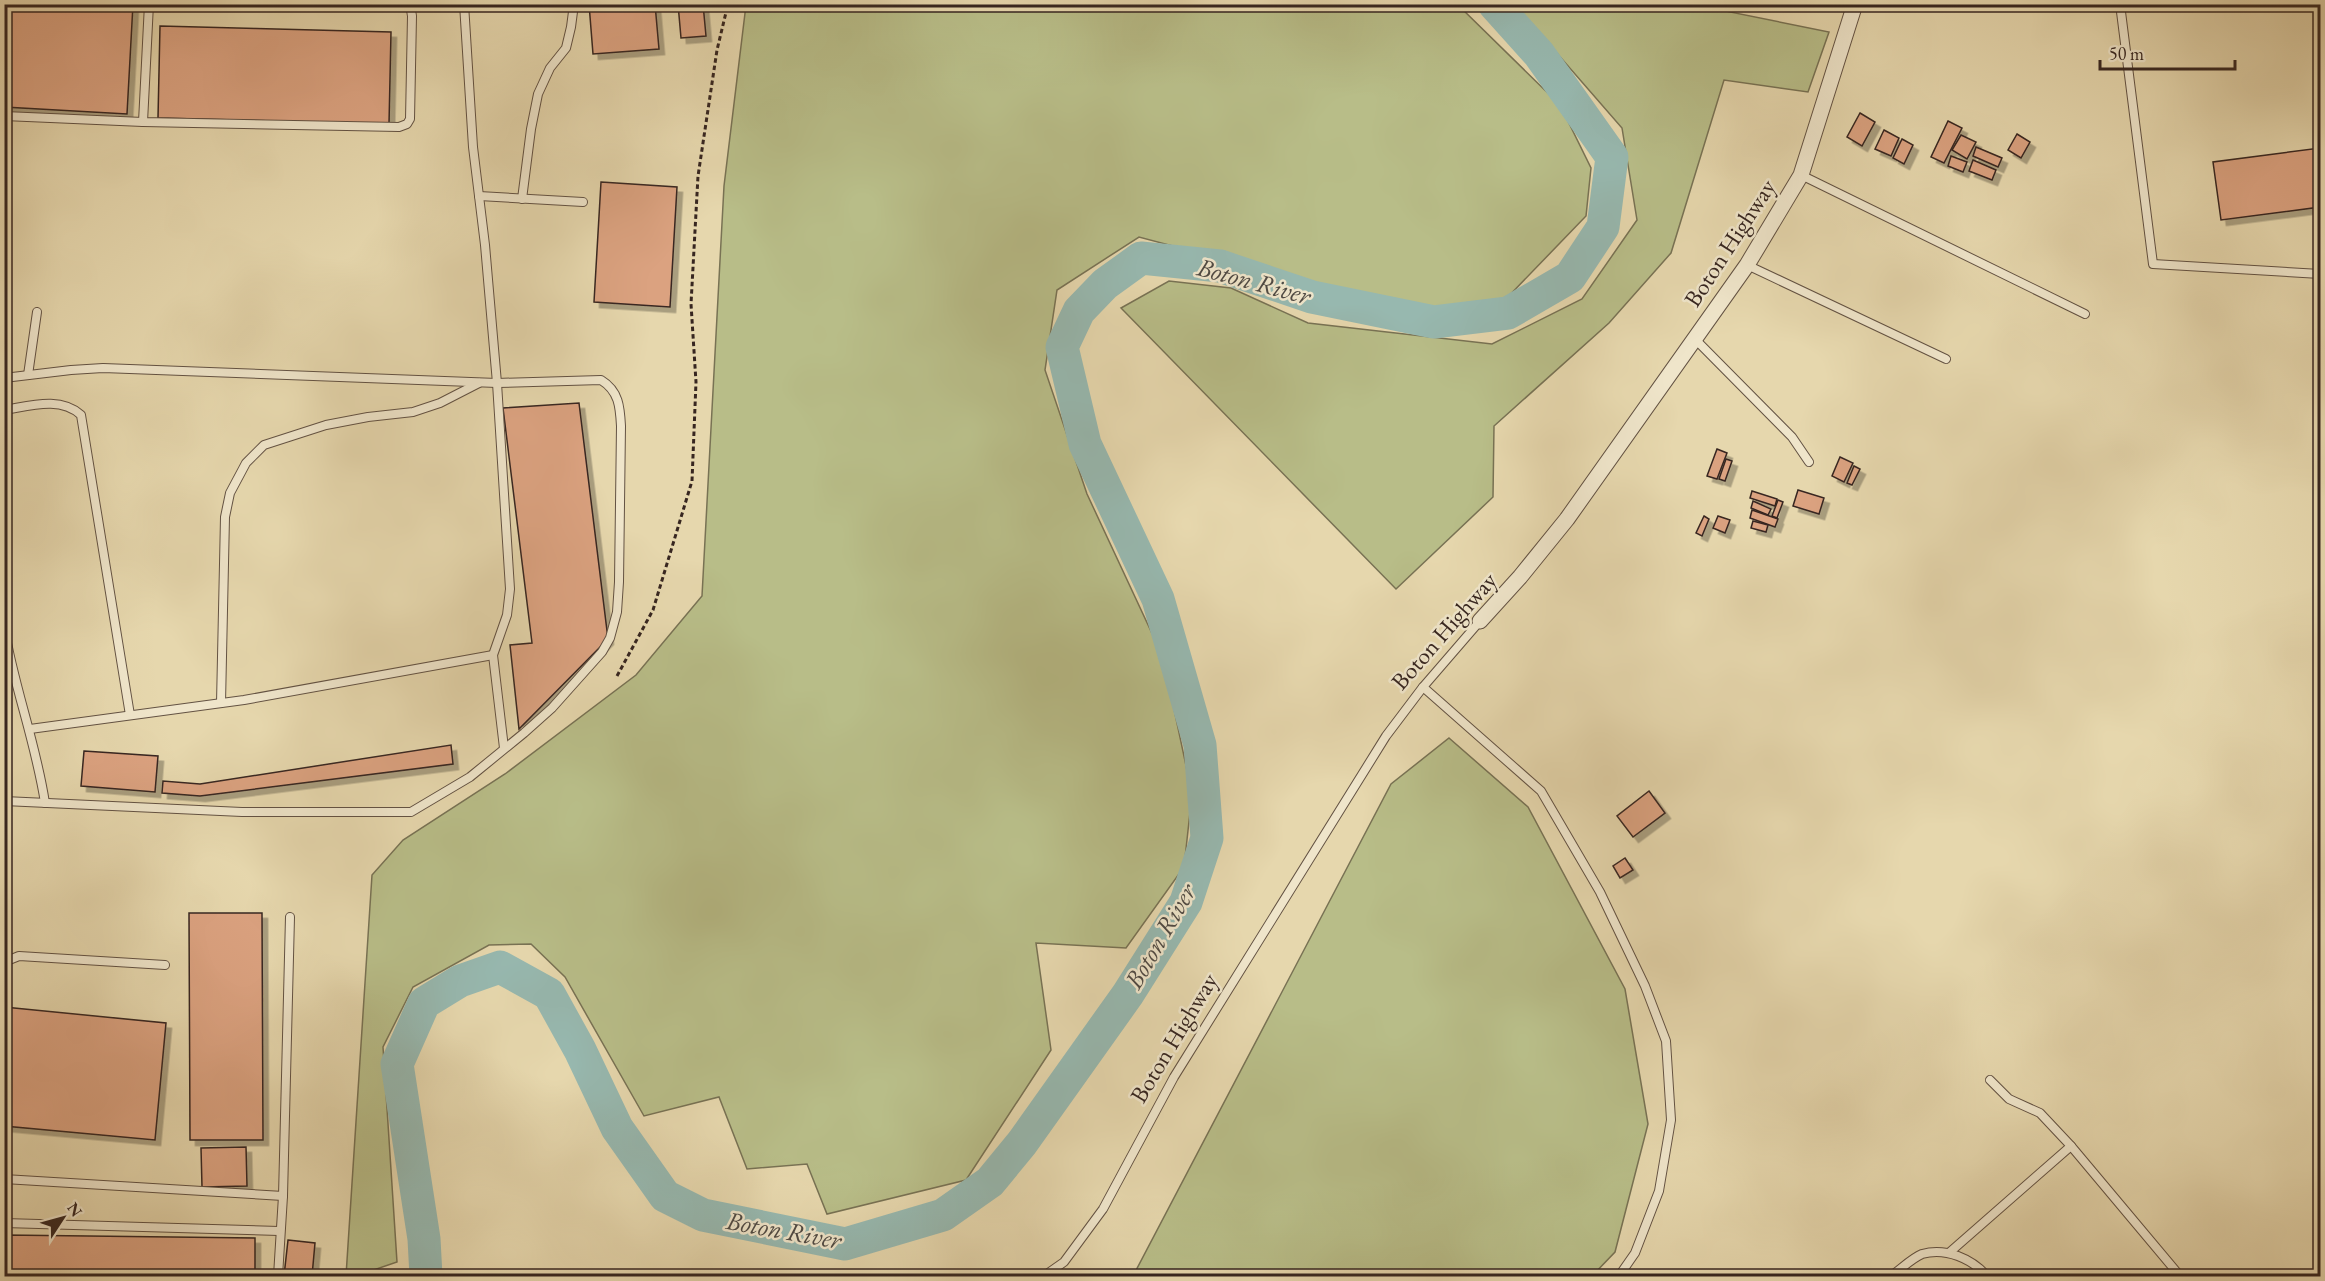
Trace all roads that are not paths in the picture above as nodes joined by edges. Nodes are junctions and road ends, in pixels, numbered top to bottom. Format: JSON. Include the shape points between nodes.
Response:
{"nodes":[{"id":1,"x":149,"y":4,"type":"edge"},
{"id":2,"x":405,"y":4,"type":"edge"},
{"id":3,"x":464,"y":4,"type":"edge"},
{"id":4,"x":574,"y":4,"type":"edge"},
{"id":5,"x":1855,"y":4,"type":"edge"},
{"id":6,"x":2120,"y":4,"type":"edge"},
{"id":7,"x":4,"y":116,"type":"edge"},
{"id":8,"x":142,"y":122,"type":"junction"},
{"id":9,"x":1801,"y":175,"type":"junction"},
{"id":10,"x":479,"y":196,"type":"junction"},
{"id":11,"x":522,"y":199,"type":"junction"},
{"id":12,"x":583,"y":202,"type":"dead end"},
{"id":13,"x":1747,"y":265,"type":"junction"},
{"id":14,"x":2320,"y":274,"type":"edge"},
{"id":15,"x":37,"y":312,"type":"dead end"},
{"id":16,"x":2085,"y":314,"type":"dead end"},
{"id":17,"x":1694,"y":338,"type":"junction"},
{"id":18,"x":1946,"y":359,"type":"dead end"},
{"id":19,"x":28,"y":375,"type":"junction"},
{"id":20,"x":4,"y":378,"type":"edge"},
{"id":21,"x":480,"y":382,"type":"junction"},
{"id":22,"x":497,"y":383,"type":"junction"},
{"id":23,"x":4,"y":410,"type":"edge"},
{"id":24,"x":1809,"y":462,"type":"dead end"},
{"id":25,"x":1480,"y":621,"type":"joint"},
{"id":26,"x":4,"y":627,"type":"edge"},
{"id":27,"x":493,"y":655,"type":"junction"},
{"id":28,"x":8,"y":659,"type":"edge"},
{"id":29,"x":1423,"y":687,"type":"junction"},
{"id":30,"x":221,"y":703,"type":"junction"},
{"id":31,"x":130,"y":715,"type":"junction"},
{"id":32,"x":30,"y":729,"type":"junction"},
{"id":33,"x":504,"y":748,"type":"junction"},
{"id":34,"x":4,"y":801,"type":"edge"},
{"id":35,"x":45,"y":802,"type":"junction"},
{"id":36,"x":290,"y":917,"type":"dead end"},
{"id":37,"x":4,"y":962,"type":"edge"},
{"id":38,"x":165,"y":964,"type":"dead end"},
{"id":39,"x":1990,"y":1080,"type":"dead end"},
{"id":40,"x":2071,"y":1146,"type":"junction"},
{"id":41,"x":4,"y":1179,"type":"edge"},
{"id":42,"x":283,"y":1196,"type":"junction"},
{"id":43,"x":4,"y":1222,"type":"edge"},
{"id":44,"x":279,"y":1231,"type":"junction"},
{"id":45,"x":1950,"y":1252,"type":"junction"},
{"id":46,"x":278,"y":1276,"type":"edge"},
{"id":47,"x":1044,"y":1276,"type":"edge"},
{"id":48,"x":1619,"y":1276,"type":"edge"},
{"id":49,"x":1891,"y":1276,"type":"edge"},
{"id":50,"x":1987,"y":1276,"type":"edge"},
{"id":51,"x":2180,"y":1276,"type":"edge"}],
"edges":[{"from":1,"to":8,"type":"lane"},
{"from":2,"to":8,"type":"lane","via":[[412,16],[410,119],[399,128]]},
{"from":3,"to":10,"type":"lane"},
{"from":4,"to":11,"type":"lane","via":[[566,48],[550,68],[538,94]]},
{"from":5,"to":9,"type":"street","name":"Boton Highway"},
{"from":6,"to":14,"type":"lane","via":[[2153,264]]},
{"from":7,"to":8,"type":"lane"},
{"from":9,"to":13,"type":"street","name":"Boton Highway"},
{"from":9,"to":16,"type":"lane"},
{"from":10,"to":11,"type":"lane"},
{"from":10,"to":22,"type":"lane"},
{"from":11,"to":12,"type":"lane"},
{"from":13,"to":17,"type":"street","name":"Boton Highway"},
{"from":13,"to":18,"type":"lane"},
{"from":15,"to":19,"type":"lane"},
{"from":17,"to":24,"type":"lane","via":[[1792,437]]},
{"from":17,"to":25,"type":"street","name":"Boton Highway","via":[[1567,519]]},
{"from":19,"to":20,"type":"lane"},
{"from":19,"to":21,"type":"lane","via":[[115,368]]},
{"from":21,"to":22,"type":"lane"},
{"from":21,"to":30,"type":"lane","via":[[413,412],[368,417],[290,435],[264,445],[246,463],[230,493],[225,517]]},
{"from":22,"to":27,"type":"lane","via":[[510,589],[507,615]]},
{"from":22,"to":33,"type":"lane","via":[[601,380],[612,387],[620,406],[621,426],[619,582],[610,638],[552,708]]},
{"from":23,"to":31,"type":"lane","via":[[60,403],[81,415]]},
{"from":25,"to":29,"type":"lane","name":"Boton Highway"},
{"from":26,"to":28,"type":"lane"},
{"from":27,"to":30,"type":"lane"},
{"from":27,"to":33,"type":"lane"},
{"from":28,"to":32,"type":"lane"},
{"from":29,"to":47,"type":"lane","name":"Boton Highway","via":[[1386,736],[1174,1077],[1103,1209],[1064,1262]]},
{"from":29,"to":48,"type":"lane","via":[[1541,791],[1600,892],[1645,986],[1666,1041],[1671,1120],[1659,1191],[1635,1253]]},
{"from":30,"to":31,"type":"lane"},
{"from":31,"to":32,"type":"lane"},
{"from":32,"to":35,"type":"lane"},
{"from":33,"to":35,"type":"lane","via":[[470,777],[411,812],[242,812]]},
{"from":34,"to":35,"type":"lane"},
{"from":36,"to":42,"type":"lane"},
{"from":37,"to":38,"type":"lane","via":[[20,956]]},
{"from":39,"to":40,"type":"lane","via":[[2009,1099],[2040,1113]]},
{"from":40,"to":45,"type":"lane"},
{"from":40,"to":51,"type":"lane"},
{"from":41,"to":42,"type":"lane"},
{"from":42,"to":44,"type":"lane"},
{"from":43,"to":44,"type":"lane"},
{"from":44,"to":46,"type":"lane"},
{"from":45,"to":49,"type":"lane","via":[[1922,1254]]},
{"from":45,"to":50,"type":"lane"}]}
